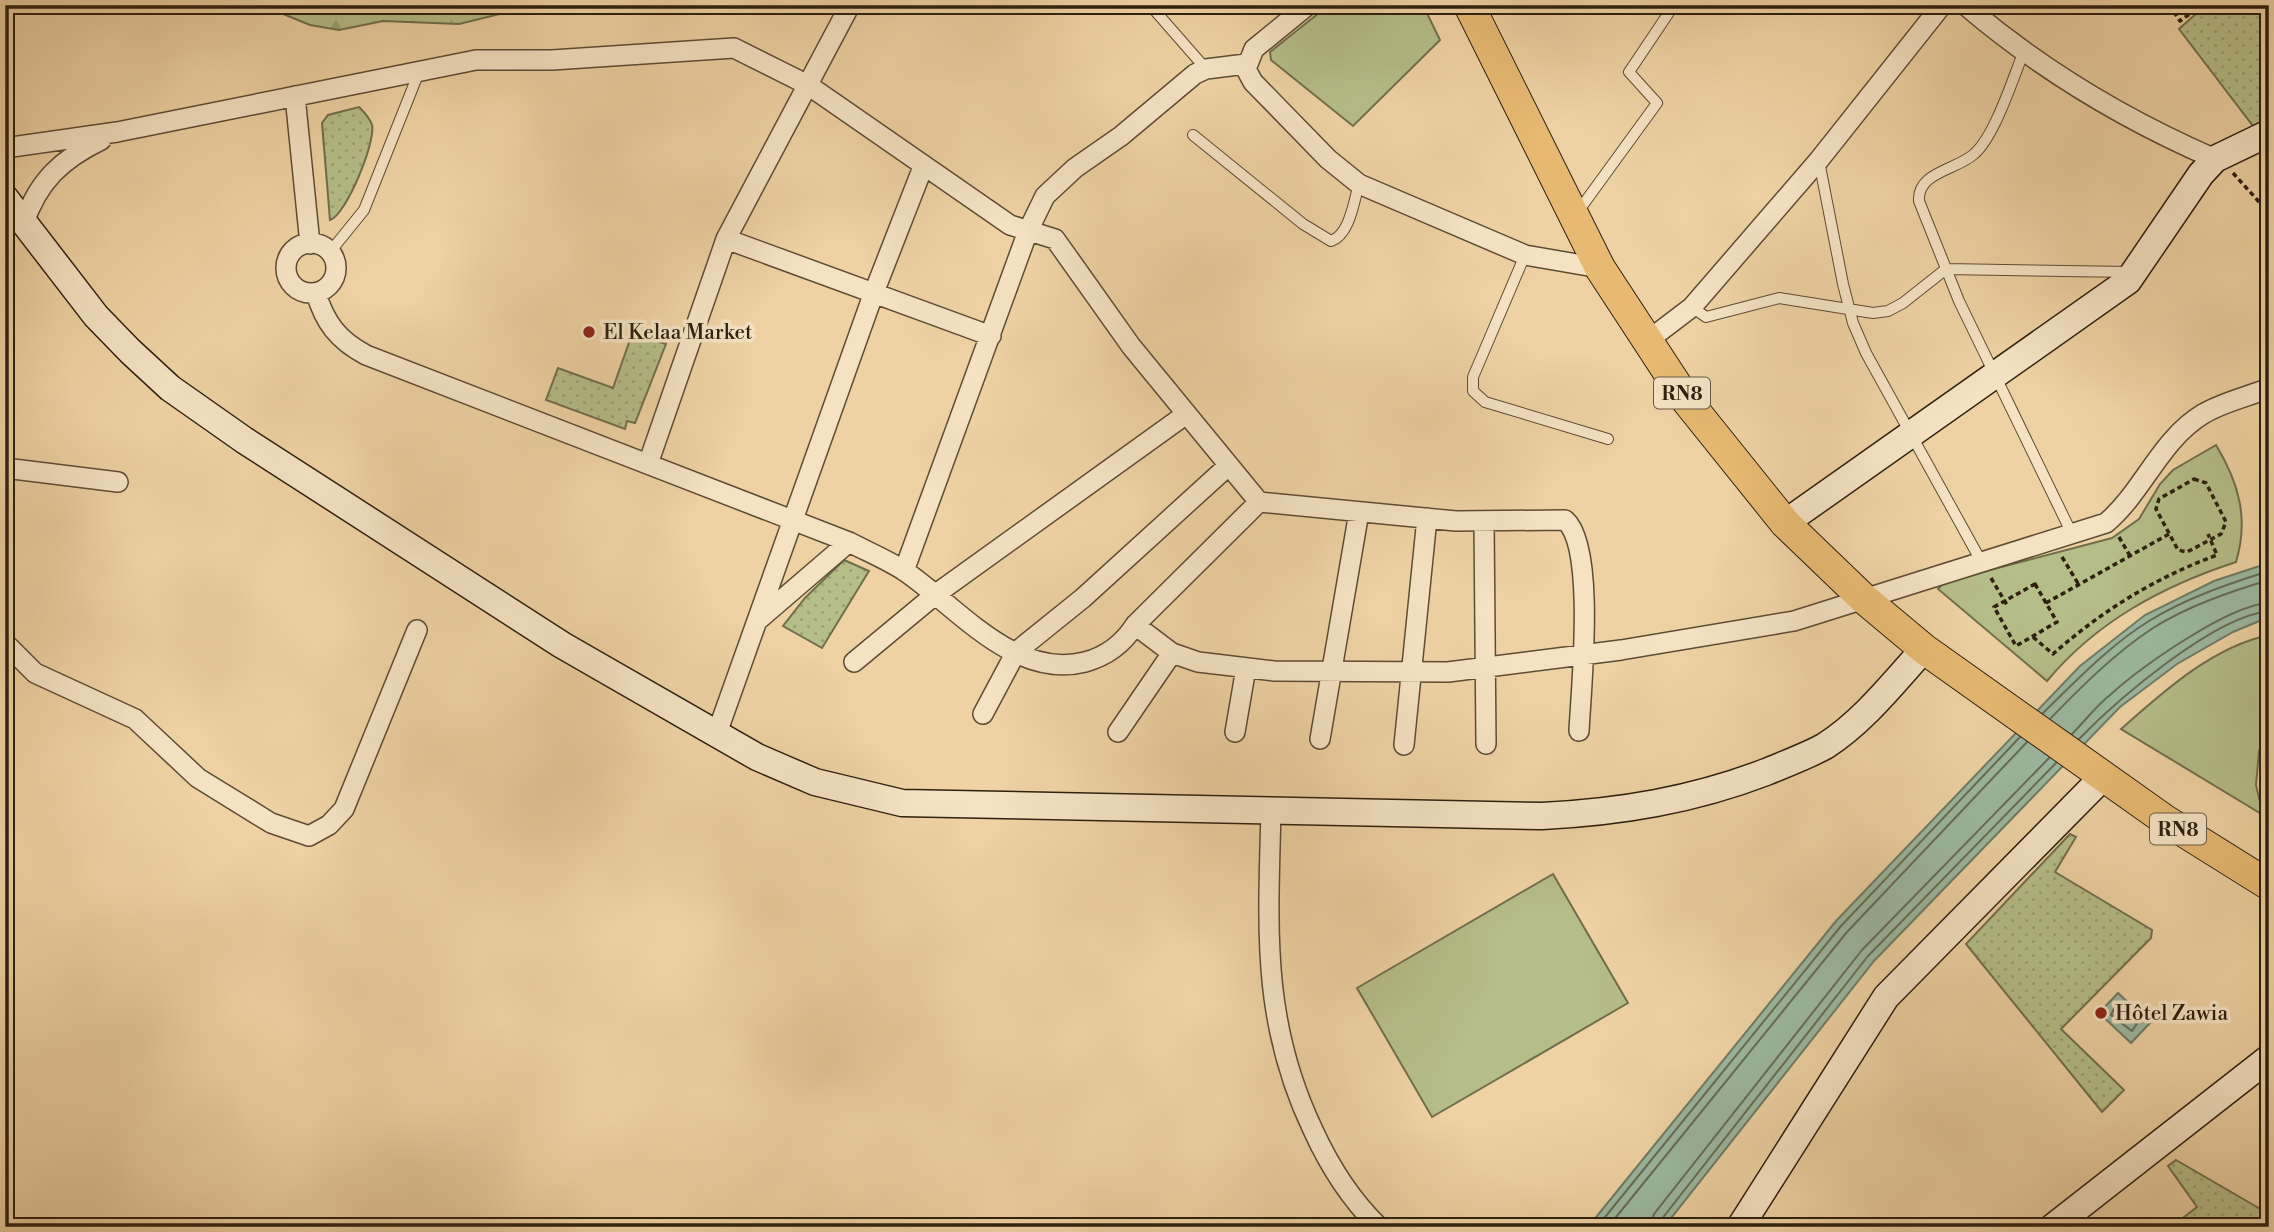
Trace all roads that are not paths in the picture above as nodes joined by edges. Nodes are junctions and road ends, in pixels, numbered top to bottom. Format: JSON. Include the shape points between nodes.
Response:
{"nodes":[{"id":1,"x":850,"y":5,"type":"edge"},
{"id":2,"x":1150,"y":5,"type":"edge"},
{"id":3,"x":1308,"y":5,"type":"edge"},
{"id":4,"x":1469,"y":5,"type":"edge"},
{"id":5,"x":1674,"y":5,"type":"edge"},
{"id":6,"x":1942,"y":5,"type":"edge"},
{"id":7,"x":1965,"y":5,"type":"edge"},
{"id":8,"x":2024,"y":51,"type":"junction"},
{"id":9,"x":1246,"y":64,"type":"junction"},
{"id":10,"x":1206,"y":69,"type":"junction"},
{"id":11,"x":419,"y":71,"type":"junction"},
{"id":12,"x":808,"y":85,"type":"junction"},
{"id":13,"x":295,"y":96,"type":"junction"},
{"id":14,"x":117,"y":132,"type":"junction"},
{"id":15,"x":2269,"y":133,"type":"edge"},
{"id":16,"x":1193,"y":135,"type":"dead end"},
{"id":17,"x":5,"y":148,"type":"edge"},
{"id":18,"x":2215,"y":159,"type":"junction"},
{"id":19,"x":1819,"y":160,"type":"junction"},
{"id":20,"x":923,"y":167,"type":"junction"},
{"id":21,"x":1359,"y":184,"type":"junction"},
{"id":22,"x":5,"y":198,"type":"edge"},
{"id":23,"x":1575,"y":217,"type":"junction"},
{"id":24,"x":24,"y":223,"type":"junction"},
{"id":25,"x":1028,"y":232,"type":"junction"},
{"id":26,"x":726,"y":239,"type":"junction"},
{"id":27,"x":310,"y":244,"type":"junction"},
{"id":28,"x":330,"y":252,"type":"junction"},
{"id":29,"x":1525,"y":256,"type":"junction"},
{"id":30,"x":1601,"y":268,"type":"junction"},
{"id":31,"x":1946,"y":269,"type":"junction"},
{"id":32,"x":2134,"y":272,"type":"junction"},
{"id":33,"x":316,"y":293,"type":"junction"},
{"id":34,"x":873,"y":295,"type":"junction"},
{"id":35,"x":1692,"y":307,"type":"junction"},
{"id":36,"x":1849,"y":308,"type":"junction"},
{"id":37,"x":991,"y":336,"type":"junction"},
{"id":38,"x":1646,"y":342,"type":"junction"},
{"id":39,"x":1996,"y":374,"type":"junction"},
{"id":40,"x":2269,"y":388,"type":"edge"},
{"id":41,"x":1185,"y":415,"type":"junction"},
{"id":42,"x":1910,"y":435,"type":"junction"},
{"id":43,"x":1608,"y":439,"type":"dead end"},
{"id":44,"x":648,"y":464,"type":"junction"},
{"id":45,"x":1228,"y":466,"type":"junction"},
{"id":46,"x":5,"y":468,"type":"edge"},
{"id":47,"x":118,"y":482,"type":"dead end"},
{"id":48,"x":1259,"y":502,"type":"junction"},
{"id":49,"x":1359,"y":512,"type":"junction"},
{"id":50,"x":1427,"y":518,"type":"junction"},
{"id":51,"x":793,"y":519,"type":"junction"},
{"id":52,"x":1484,"y":521,"type":"junction"},
{"id":53,"x":1785,"y":523,"type":"junction"},
{"id":54,"x":2073,"y":536,"type":"junction"},
{"id":55,"x":849,"y":542,"type":"junction"},
{"id":56,"x":1981,"y":561,"type":"junction"},
{"id":57,"x":904,"y":571,"type":"junction"},
{"id":58,"x":936,"y":594,"type":"junction"},
{"id":59,"x":1863,"y":598,"type":"junction"},
{"id":60,"x":756,"y":622,"type":"junction"},
{"id":61,"x":1135,"y":625,"type":"junction"},
{"id":62,"x":416,"y":630,"type":"dead end"},
{"id":63,"x":5,"y":643,"type":"edge"},
{"id":64,"x":1924,"y":649,"type":"junction"},
{"id":65,"x":1016,"y":652,"type":"junction"},
{"id":66,"x":1172,"y":653,"type":"junction"},
{"id":67,"x":1582,"y":655,"type":"junction"},
{"id":68,"x":854,"y":662,"type":"dead end"},
{"id":69,"x":1486,"y":667,"type":"junction"},
{"id":70,"x":1245,"y":668,"type":"junction"},
{"id":71,"x":1330,"y":672,"type":"junction"},
{"id":72,"x":1411,"y":673,"type":"junction"},
{"id":73,"x":983,"y":714,"type":"dead end"},
{"id":74,"x":1579,"y":731,"type":"dead end"},
{"id":75,"x":1118,"y":732,"type":"dead end"},
{"id":76,"x":1235,"y":732,"type":"dead end"},
{"id":77,"x":717,"y":733,"type":"junction"},
{"id":78,"x":1320,"y":739,"type":"dead end"},
{"id":79,"x":1486,"y":744,"type":"dead end"},
{"id":80,"x":1404,"y":745,"type":"dead end"},
{"id":81,"x":2097,"y":773,"type":"junction"},
{"id":82,"x":1271,"y":811,"type":"junction"},
{"id":83,"x":2269,"y":885,"type":"edge"},
{"id":84,"x":2269,"y":1058,"type":"edge"},
{"id":85,"x":1379,"y":1227,"type":"edge"},
{"id":86,"x":1740,"y":1227,"type":"edge"},
{"id":87,"x":2053,"y":1227,"type":"edge"}],
"edges":[{"from":1,"to":12,"type":"street"},
{"from":2,"to":10,"type":"lane"},
{"from":3,"to":9,"type":"street","via":[[1254,49]]},
{"from":4,"to":23,"type":"main road","number":"RN8"},
{"from":5,"to":23,"type":"lane","via":[[1629,72],[1657,103]]},
{"from":6,"to":19,"type":"street"},
{"from":7,"to":8,"type":"street"},
{"from":8,"to":18,"type":"street","via":[[2126,117]]},
{"from":8,"to":31,"type":"lane","via":[[1985,142],[1973,156],[1930,178],[1920,190],[1924,218]]},
{"from":9,"to":10,"type":"street"},
{"from":9,"to":21,"type":"street","via":[[1253,82]]},
{"from":10,"to":25,"type":"street","via":[[1075,168],[1045,196]]},
{"from":11,"to":12,"type":"street","via":[[476,60],[552,60],[716,47],[734,48]]},
{"from":11,"to":13,"type":"street"},
{"from":11,"to":28,"type":"lane","via":[[364,210]]},
{"from":12,"to":20,"type":"street"},
{"from":12,"to":26,"type":"street"},
{"from":13,"to":14,"type":"street"},
{"from":13,"to":27,"type":"street"},
{"from":14,"to":17,"type":"street"},
{"from":14,"to":24,"type":"street","via":[[55,169],[41,184]]},
{"from":15,"to":18,"type":"main road"},
{"from":16,"to":21,"type":"lane","via":[[1303,224],[1332,241],[1344,230]]},
{"from":18,"to":32,"type":"main road"},
{"from":19,"to":35,"type":"street"},
{"from":19,"to":36,"type":"lane"},
{"from":20,"to":25,"type":"street","via":[[1010,225]]},
{"from":20,"to":34,"type":"street"},
{"from":21,"to":29,"type":"street"},
{"from":22,"to":24,"type":"main road"},
{"from":23,"to":30,"type":"main road","number":"RN8"},
{"from":24,"to":77,"type":"main road","via":[[96,316],[170,388],[562,645]]},
{"from":25,"to":37,"type":"street"},
{"from":25,"to":41,"type":"street","via":[[1055,239]]},
{"from":26,"to":34,"type":"street"},
{"from":26,"to":44,"type":"street"},
{"from":27,"to":28,"type":"street"},
{"from":27,"to":33,"type":"street","via":[[293,251],[286,272],[299,290]]},
{"from":28,"to":33,"type":"street","via":[[335,275],[327,288]]},
{"from":29,"to":30,"type":"street"},
{"from":29,"to":43,"type":"lane","via":[[1474,377],[1473,391],[1485,402]]},
{"from":30,"to":38,"type":"main road","number":"RN8"},
{"from":31,"to":32,"type":"lane"},
{"from":31,"to":36,"type":"lane","via":[[1888,311]]},
{"from":31,"to":39,"type":"lane"},
{"from":32,"to":39,"type":"main road","via":[[2128,281]]},
{"from":33,"to":44,"type":"street","via":[[330,326],[366,355]]},
{"from":34,"to":37,"type":"street"},
{"from":34,"to":51,"type":"street"},
{"from":35,"to":36,"type":"lane","via":[[1706,317],[1779,298]]},
{"from":35,"to":38,"type":"street"},
{"from":36,"to":42,"type":"lane","via":[[1866,353]]},
{"from":37,"to":57,"type":"street"},
{"from":38,"to":53,"type":"main road","number":"RN8"},
{"from":39,"to":42,"type":"main road"},
{"from":39,"to":54,"type":"lane"},
{"from":40,"to":54,"type":"street","via":[[2195,420],[2162,453],[2121,510],[2106,523]]},
{"from":41,"to":45,"type":"street"},
{"from":41,"to":58,"type":"street"},
{"from":42,"to":53,"type":"main road"},
{"from":42,"to":56,"type":"lane"},
{"from":44,"to":51,"type":"street"},
{"from":45,"to":48,"type":"street"},
{"from":45,"to":65,"type":"street","via":[[1083,598]]},
{"from":46,"to":47,"type":"street"},
{"from":48,"to":49,"type":"street"},
{"from":48,"to":61,"type":"street"},
{"from":49,"to":50,"type":"street"},
{"from":49,"to":71,"type":"street"},
{"from":50,"to":52,"type":"street"},
{"from":50,"to":72,"type":"street"},
{"from":51,"to":55,"type":"street"},
{"from":51,"to":60,"type":"street"},
{"from":52,"to":67,"type":"street","via":[[1557,518],[1571,525],[1582,562]]},
{"from":52,"to":69,"type":"street"},
{"from":53,"to":59,"type":"main road","number":"RN8"},
{"from":54,"to":56,"type":"street"},
{"from":55,"to":57,"type":"street"},
{"from":55,"to":60,"type":"street"},
{"from":56,"to":59,"type":"street"},
{"from":57,"to":58,"type":"street"},
{"from":58,"to":65,"type":"street"},
{"from":58,"to":68,"type":"street"},
{"from":59,"to":64,"type":"main road","number":"RN8"},
{"from":59,"to":67,"type":"street","via":[[1794,621]]},
{"from":60,"to":77,"type":"street"},
{"from":61,"to":65,"type":"street","via":[[1126,640],[1111,650],[1076,664],[1039,663]]},
{"from":61,"to":66,"type":"street"},
{"from":62,"to":63,"type":"street","via":[[344,809],[329,825],[309,836],[271,823],[198,778],[135,719],[34,673]]},
{"from":64,"to":81,"type":"main road","number":"RN8"},
{"from":64,"to":82,"type":"main road","via":[[1875,702],[1825,746],[1731,785],[1667,803],[1606,813],[1542,816]]},
{"from":65,"to":73,"type":"street"},
{"from":66,"to":70,"type":"street","via":[[1198,662]]},
{"from":66,"to":75,"type":"street"},
{"from":67,"to":69,"type":"street"},
{"from":67,"to":74,"type":"street"},
{"from":69,"to":72,"type":"street"},
{"from":69,"to":79,"type":"street"},
{"from":70,"to":71,"type":"street"},
{"from":70,"to":76,"type":"street"},
{"from":71,"to":72,"type":"street"},
{"from":71,"to":78,"type":"street"},
{"from":72,"to":80,"type":"street"},
{"from":77,"to":82,"type":"main road","via":[[757,757],[815,782],[902,803]]},
{"from":81,"to":83,"type":"main road","number":"RN8"},
{"from":81,"to":86,"type":"main road","via":[[1886,997]]},
{"from":82,"to":85,"type":"street","via":[[1268,931],[1278,1032],[1296,1094],[1323,1152]]},
{"from":84,"to":87,"type":"main road"}]}
